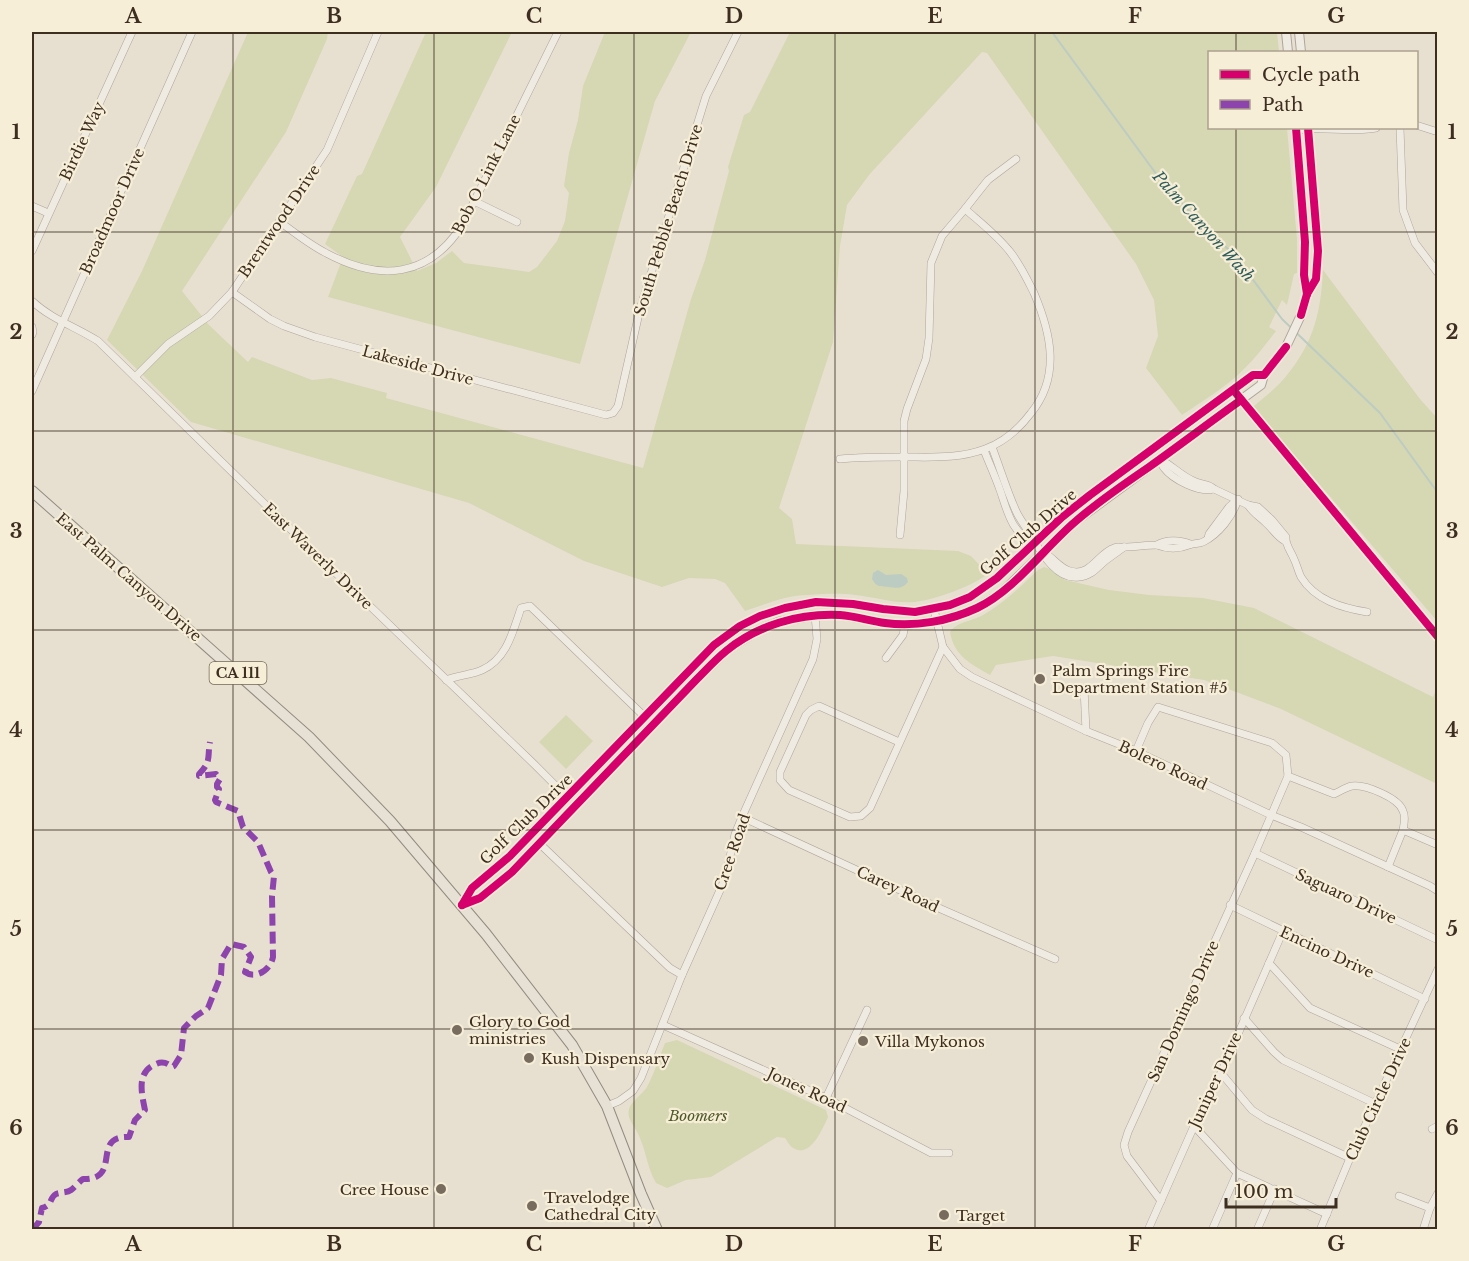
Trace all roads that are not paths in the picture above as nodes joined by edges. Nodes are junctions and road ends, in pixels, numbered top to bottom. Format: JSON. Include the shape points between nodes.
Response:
{"nodes":[{"id":1,"x":132,"y":32,"type":"edge"},
{"id":2,"x":192,"y":32,"type":"edge"},
{"id":3,"x":378,"y":32,"type":"edge"},
{"id":4,"x":558,"y":32,"type":"edge"},
{"id":5,"x":738,"y":32,"type":"edge"},
{"id":6,"x":1286,"y":32,"type":"edge"},
{"id":7,"x":1299,"y":32,"type":"edge"},
{"id":8,"x":1288,"y":51,"type":"edge"},
{"id":9,"x":1301,"y":51,"type":"edge"},
{"id":10,"x":1418,"y":126,"type":"edge"},
{"id":11,"x":1297,"y":129,"type":"edge"},
{"id":12,"x":1310,"y":129,"type":"edge"},
{"id":13,"x":1328,"y":129,"type":"edge"},
{"id":14,"x":1362,"y":129,"type":"edge"},
{"id":15,"x":1400,"y":129,"type":"edge"},
{"id":16,"x":1437,"y":132,"type":"edge"},
{"id":17,"x":1016,"y":159,"type":"dead end"},
{"id":18,"x":474,"y":201,"type":"junction"},
{"id":19,"x":32,"y":206,"type":"edge"},
{"id":20,"x":965,"y":209,"type":"junction"},
{"id":21,"x":48,"y":213,"type":"junction"},
{"id":22,"x":279,"y":222,"type":"junction"},
{"id":23,"x":517,"y":222,"type":"dead end"},
{"id":24,"x":32,"y":251,"type":"edge"},
{"id":25,"x":1437,"y":273,"type":"edge"},
{"id":26,"x":232,"y":292,"type":"junction"},
{"id":27,"x":1307,"y":294,"type":"junction"},
{"id":28,"x":32,"y":301,"type":"edge"},
{"id":29,"x":63,"y":321,"type":"junction"},
{"id":30,"x":32,"y":327,"type":"edge"},
{"id":31,"x":32,"y":335,"type":"edge"},
{"id":32,"x":1264,"y":375,"type":"junction"},
{"id":33,"x":135,"y":377,"type":"junction"},
{"id":34,"x":34,"y":380,"type":"edge"},
{"id":35,"x":32,"y":391,"type":"edge"},
{"id":36,"x":613,"y":413,"type":"joint"},
{"id":37,"x":988,"y":448,"type":"junction"},
{"id":38,"x":904,"y":457,"type":"junction"},
{"id":39,"x":840,"y":459,"type":"dead end"},
{"id":40,"x":1160,"y":459,"type":"junction"},
{"id":41,"x":32,"y":491,"type":"edge"},
{"id":42,"x":1238,"y":499,"type":"junction"},
{"id":43,"x":900,"y":535,"type":"dead end"},
{"id":44,"x":1035,"y":544,"type":"junction"},
{"id":45,"x":1043,"y":552,"type":"junction"},
{"id":46,"x":934,"y":609,"type":"junction"},
{"id":47,"x":1367,"y":612,"type":"dead end"},
{"id":48,"x":815,"y":615,"type":"junction"},
{"id":49,"x":937,"y":621,"type":"junction"},
{"id":50,"x":905,"y":625,"type":"junction"},
{"id":51,"x":943,"y":646,"type":"junction"},
{"id":52,"x":886,"y":658,"type":"dead end"},
{"id":53,"x":446,"y":680,"type":"junction"},
{"id":54,"x":1084,"y":688,"type":"dead end"},
{"id":55,"x":645,"y":717,"type":"junction"},
{"id":56,"x":1086,"y":731,"type":"junction"},
{"id":57,"x":899,"y":742,"type":"junction"},
{"id":58,"x":1136,"y":751,"type":"junction"},
{"id":59,"x":1288,"y":776,"type":"junction"},
{"id":60,"x":568,"y":798,"type":"junction"},
{"id":61,"x":1271,"y":815,"type":"junction"},
{"id":62,"x":742,"y":817,"type":"junction"},
{"id":63,"x":1403,"y":830,"type":"junction"},
{"id":64,"x":540,"y":844,"type":"junction"},
{"id":65,"x":1437,"y":845,"type":"edge"},
{"id":66,"x":1255,"y":853,"type":"junction"},
{"id":67,"x":1388,"y":867,"type":"junction"},
{"id":68,"x":1435,"y":888,"type":"edge"},
{"id":69,"x":462,"y":905,"type":"junction"},
{"id":70,"x":1230,"y":905,"type":"junction"},
{"id":71,"x":1283,"y":932,"type":"junction"},
{"id":72,"x":1437,"y":940,"type":"edge"},
{"id":73,"x":1055,"y":959,"type":"dead end"},
{"id":74,"x":1269,"y":963,"type":"junction"},
{"id":75,"x":1437,"y":969,"type":"edge"},
{"id":76,"x":682,"y":975,"type":"junction"},
{"id":77,"x":1425,"y":999,"type":"junction"},
{"id":78,"x":867,"y":1010,"type":"dead end"},
{"id":79,"x":1244,"y":1017,"type":"junction"},
{"id":80,"x":663,"y":1024,"type":"junction"},
{"id":81,"x":1400,"y":1049,"type":"junction"},
{"id":82,"x":1221,"y":1073,"type":"junction"},
{"id":83,"x":826,"y":1098,"type":"junction"},
{"id":84,"x":1376,"y":1104,"type":"junction"},
{"id":85,"x":607,"y":1106,"type":"junction"},
{"id":86,"x":1194,"y":1126,"type":"junction"},
{"id":87,"x":950,"y":1153,"type":"dead end"},
{"id":88,"x":1350,"y":1158,"type":"junction"},
{"id":89,"x":1237,"y":1173,"type":"junction"},
{"id":90,"x":1275,"y":1189,"type":"junction"},
{"id":91,"x":1437,"y":1193,"type":"edge"},
{"id":92,"x":1400,"y":1196,"type":"dead end"},
{"id":93,"x":1161,"y":1201,"type":"junction"},
{"id":94,"x":1430,"y":1208,"type":"junction"},
{"id":95,"x":1327,"y":1214,"type":"junction"},
{"id":96,"x":657,"y":1230,"type":"edge"},
{"id":97,"x":1148,"y":1230,"type":"edge"},
{"id":98,"x":1212,"y":1230,"type":"edge"},
{"id":99,"x":1257,"y":1230,"type":"edge"},
{"id":100,"x":1320,"y":1230,"type":"edge"},
{"id":101,"x":1423,"y":1230,"type":"edge"}],
"edges":[{"from":1,"to":21,"type":"street","name":"Birdie Way"},
{"from":2,"to":29,"type":"street","name":"Broadmoor Drive"},
{"from":3,"to":22,"type":"street","name":"Brentwood Drive","via":[[327,150]]},
{"from":4,"to":18,"type":"street","name":"Bob O Link Lane"},
{"from":5,"to":36,"type":"street","name":"South Pebble Beach Drive","via":[[706,96],[640,309],[618,406]]},
{"from":6,"to":8,"type":"street"},
{"from":7,"to":9,"type":"street"},
{"from":10,"to":16,"type":"street"},
{"from":11,"to":27,"type":"street","name":"Golf Club Drive"},
{"from":12,"to":27,"type":"street","name":"Golf Club Drive","via":[[1318,251],[1316,279]]},
{"from":13,"to":14,"type":"street"},
{"from":15,"to":25,"type":"street","via":[[1403,210],[1415,243]]},
{"from":17,"to":20,"type":"street","via":[[988,180]]},
{"from":18,"to":22,"type":"street","name":"Bob O Link Lane","via":[[447,246],[418,266],[391,271],[344,262]]},
{"from":18,"to":23,"type":"street"},
{"from":19,"to":21,"type":"street"},
{"from":20,"to":37,"type":"street","via":[[991,231],[1026,275],[1044,316],[1049,340],[1051,362],[1045,390],[1036,407],[1008,437]]},
{"from":20,"to":38,"type":"street","via":[[942,236],[931,263],[929,338],[926,359],[904,421]]},
{"from":21,"to":24,"type":"street","name":"Birdie Way"},
{"from":22,"to":26,"type":"street","name":"Brentwood Drive"},
{"from":26,"to":33,"type":"street","name":"Brentwood Drive","via":[[209,316],[168,344]]},
{"from":26,"to":36,"type":"street","name":"Lakeside Drive","via":[[270,319],[315,337],[606,415]]},
{"from":27,"to":32,"type":"street","name":"Golf Club Drive","via":[[1286,347]]},
{"from":28,"to":29,"type":"street","name":"East Waverly Drive"},
{"from":29,"to":33,"type":"street","name":"East Waverly Drive","via":[[98,341]]},
{"from":29,"to":34,"type":"street","name":"Broadmoor Drive"},
{"from":30,"to":31,"type":"street"},
{"from":32,"to":40,"type":"street","name":"Golf Club Drive","via":[[1261,385]]},
{"from":32,"to":44,"type":"street","name":"Golf Club Drive","via":[[1253,375],[1155,447],[1062,517]]},
{"from":33,"to":53,"type":"street","name":"East Waverly Drive"},
{"from":34,"to":35,"type":"street","name":"Broadmoor Drive"},
{"from":37,"to":38,"type":"street","via":[[944,458]]},
{"from":37,"to":44,"type":"street","via":[[1008,515],[1024,538]]},
{"from":38,"to":39,"type":"street"},
{"from":38,"to":43,"type":"street"},
{"from":40,"to":42,"type":"street","via":[[1162,467],[1179,481]]},
{"from":40,"to":45,"type":"street","name":"Golf Club Drive","via":[[1076,521]]},
{"from":41,"to":69,"type":"main road","name":"East Palm Canyon Drive","number":"CA 111","via":[[309,737],[390,821]]},
{"from":42,"to":45,"type":"street","via":[[1235,510],[1213,537],[1185,547],[1124,547],[1086,576],[1070,577],[1059,572]]},
{"from":42,"to":47,"type":"street","via":[[1258,507],[1272,520],[1286,537],[1303,579],[1318,595],[1338,606]]},
{"from":44,"to":45,"type":"street"},
{"from":44,"to":46,"type":"street","name":"Golf Club Drive","via":[[970,597]]},
{"from":45,"to":49,"type":"street","name":"Golf Club Drive","via":[[1000,594],[979,607]]},
{"from":46,"to":49,"type":"street","name":"Bolero Road"},
{"from":46,"to":55,"type":"street","name":"Golf Club Drive","via":[[915,612],[816,602],[760,616],[714,645]]},
{"from":48,"to":50,"type":"street","name":"Golf Club Drive"},
{"from":48,"to":62,"type":"street","name":"Cree Road","via":[[817,639],[813,658]]},
{"from":48,"to":64,"type":"street","name":"Golf Club Drive","via":[[778,622],[725,652]]},
{"from":49,"to":50,"type":"street","name":"Golf Club Drive"},
{"from":49,"to":51,"type":"street","name":"Bolero Road"},
{"from":50,"to":52,"type":"street","via":[[903,635]]},
{"from":51,"to":56,"type":"street","name":"Bolero Road","via":[[960,669],[972,677]]},
{"from":51,"to":57,"type":"street"},
{"from":53,"to":55,"type":"street","via":[[484,670],[492,664],[509,643],[521,608],[530,606]]},
{"from":53,"to":60,"type":"street","name":"East Waverly Drive"},
{"from":54,"to":56,"type":"street"},
{"from":55,"to":60,"type":"street","name":"Golf Club Drive"},
{"from":56,"to":58,"type":"street","name":"Bolero Road"},
{"from":57,"to":57,"type":"street","via":[[819,706],[806,715],[780,780],[789,790],[850,817],[861,816],[870,808]]},
{"from":58,"to":59,"type":"street","via":[[1158,707],[1272,743],[1286,755]]},
{"from":58,"to":61,"type":"street","name":"Bolero Road"},
{"from":59,"to":61,"type":"street","name":"San Domingo Drive"},
{"from":59,"to":63,"type":"street","via":[[1334,794],[1352,786],[1385,795],[1398,802],[1404,811]]},
{"from":60,"to":69,"type":"street","name":"Golf Club Drive","via":[[472,888]]},
{"from":61,"to":66,"type":"street","name":"San Domingo Drive"},
{"from":61,"to":67,"type":"street","name":"Bolero Road"},
{"from":62,"to":73,"type":"street","name":"Carey Road"},
{"from":62,"to":76,"type":"street","name":"Cree Road","via":[[724,879]]},
{"from":63,"to":65,"type":"street"},
{"from":63,"to":67,"type":"street"},
{"from":64,"to":69,"type":"street","name":"Golf Club Drive","via":[[480,898]]},
{"from":64,"to":76,"type":"street"},
{"from":66,"to":70,"type":"street","name":"San Domingo Drive"},
{"from":66,"to":72,"type":"street","name":"Saguaro Drive"},
{"from":67,"to":68,"type":"street","name":"Bolero Road"},
{"from":69,"to":85,"type":"main road","name":"East Palm Canyon Drive","number":"CA 111","via":[[572,1045]]},
{"from":70,"to":71,"type":"street","name":"Encino Drive"},
{"from":70,"to":93,"type":"street","name":"San Domingo Drive","via":[[1128,1132],[1127,1156]]},
{"from":71,"to":74,"type":"street","name":"Juniper Drive"},
{"from":71,"to":77,"type":"street","name":"Encino Drive"},
{"from":74,"to":79,"type":"street","name":"Juniper Drive"},
{"from":74,"to":81,"type":"street","via":[[1310,1008]]},
{"from":75,"to":77,"type":"street","name":"Club Circle Drive"},
{"from":76,"to":80,"type":"street","name":"Cree Road"},
{"from":77,"to":81,"type":"street","name":"Club Circle Drive"},
{"from":78,"to":83,"type":"street"},
{"from":79,"to":82,"type":"street","name":"Juniper Drive"},
{"from":79,"to":84,"type":"street","via":[[1283,1060]]},
{"from":80,"to":83,"type":"street","name":"Jones Road"},
{"from":80,"to":85,"type":"street","name":"Cree Road","via":[[633,1091]]},
{"from":81,"to":84,"type":"street","name":"Club Circle Drive"},
{"from":82,"to":86,"type":"street","name":"Juniper Drive"},
{"from":82,"to":88,"type":"street","via":[[1252,1110]]},
{"from":83,"to":87,"type":"street","name":"Jones Road","via":[[931,1153]]},
{"from":84,"to":88,"type":"street","name":"Club Circle Drive"},
{"from":85,"to":96,"type":"main road","name":"East Palm Canyon Drive"},
{"from":86,"to":89,"type":"street"},
{"from":86,"to":93,"type":"street","name":"Juniper Drive"},
{"from":88,"to":95,"type":"street","name":"Club Circle Drive"},
{"from":89,"to":90,"type":"street"},
{"from":89,"to":98,"type":"street"},
{"from":90,"to":95,"type":"street"},
{"from":90,"to":99,"type":"street"},
{"from":91,"to":94,"type":"street"},
{"from":92,"to":94,"type":"street"},
{"from":93,"to":97,"type":"street","name":"Juniper Drive"},
{"from":94,"to":101,"type":"street"},
{"from":95,"to":100,"type":"street","name":"Club Circle Drive"}]}
